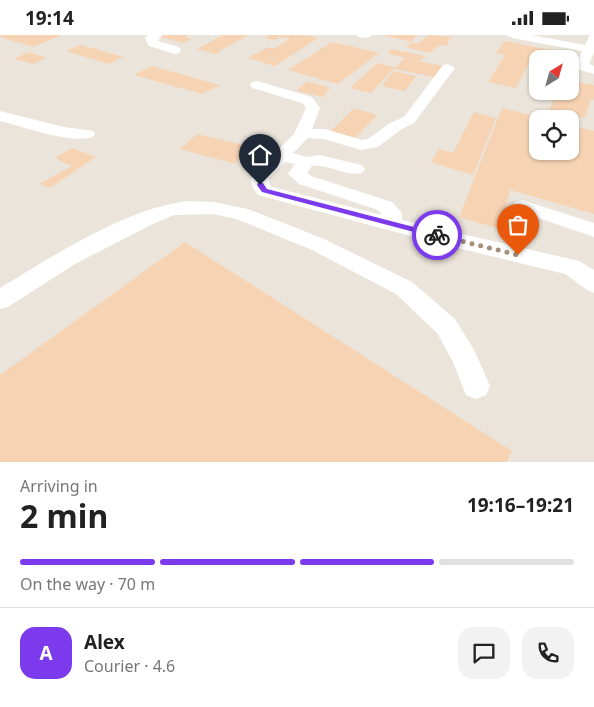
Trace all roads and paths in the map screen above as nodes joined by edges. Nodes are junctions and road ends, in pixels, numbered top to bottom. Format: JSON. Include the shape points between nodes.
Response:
{"nodes":[{"id":1,"x":156,"y":35,"type":"edge"},
{"id":2,"x":362,"y":35,"type":"edge"},
{"id":3,"x":367,"y":35,"type":"edge"},
{"id":4,"x":512,"y":35,"type":"edge"},
{"id":5,"x":594,"y":36,"type":"edge"},
{"id":6,"x":589,"y":49,"type":"junction"},
{"id":7,"x":176,"y":50,"type":"dead end"},
{"id":8,"x":448,"y":68,"type":"dead end"},
{"id":9,"x":594,"y":70,"type":"edge"},
{"id":10,"x":258,"y":85,"type":"dead end"},
{"id":11,"x":0,"y":116,"type":"edge"},
{"id":12,"x":302,"y":133,"type":"junction"},
{"id":13,"x":87,"y":134,"type":"dead end"},
{"id":14,"x":282,"y":155,"type":"junction"},
{"id":15,"x":306,"y":161,"type":"junction"},
{"id":16,"x":356,"y":169,"type":"dead end"},
{"id":17,"x":522,"y":206,"type":"dead end"},
{"id":18,"x":392,"y":224,"type":"junction"},
{"id":19,"x":594,"y":229,"type":"edge"},
{"id":20,"x":594,"y":284,"type":"edge"},
{"id":21,"x":0,"y":300,"type":"edge"},
{"id":22,"x":476,"y":386,"type":"dead end"}],
"edges":[{"from":1,"to":7,"type":"lane","via":[[151,38],[152,43]]},
{"from":2,"to":3,"type":"lane"},
{"from":4,"to":6,"type":"lane"},
{"from":5,"to":6,"type":"lane"},
{"from":6,"to":9,"type":"lane","via":[[583,64]]},
{"from":8,"to":12,"type":"lane","via":[[409,120],[372,144],[361,145],[325,133]]},
{"from":10,"to":12,"type":"lane","via":[[307,99],[313,108]]},
{"from":11,"to":13,"type":"lane","via":[[64,132]]},
{"from":12,"to":14,"type":"lane"},
{"from":14,"to":15,"type":"lane"},
{"from":14,"to":18,"type":"lane","via":[[260,177],[260,185],[265,191]]},
{"from":15,"to":16,"type":"lane","via":[[319,160]]},
{"from":15,"to":18,"type":"lane","via":[[297,174],[305,180],[385,206],[392,213]]},
{"from":17,"to":19,"type":"lane"},
{"from":18,"to":20,"type":"lane","via":[[571,267]]},
{"from":21,"to":22,"type":"lane","via":[[67,259],[148,218],[170,209],[214,208],[241,214],[317,244],[404,288],[446,326],[466,358]]}]}
